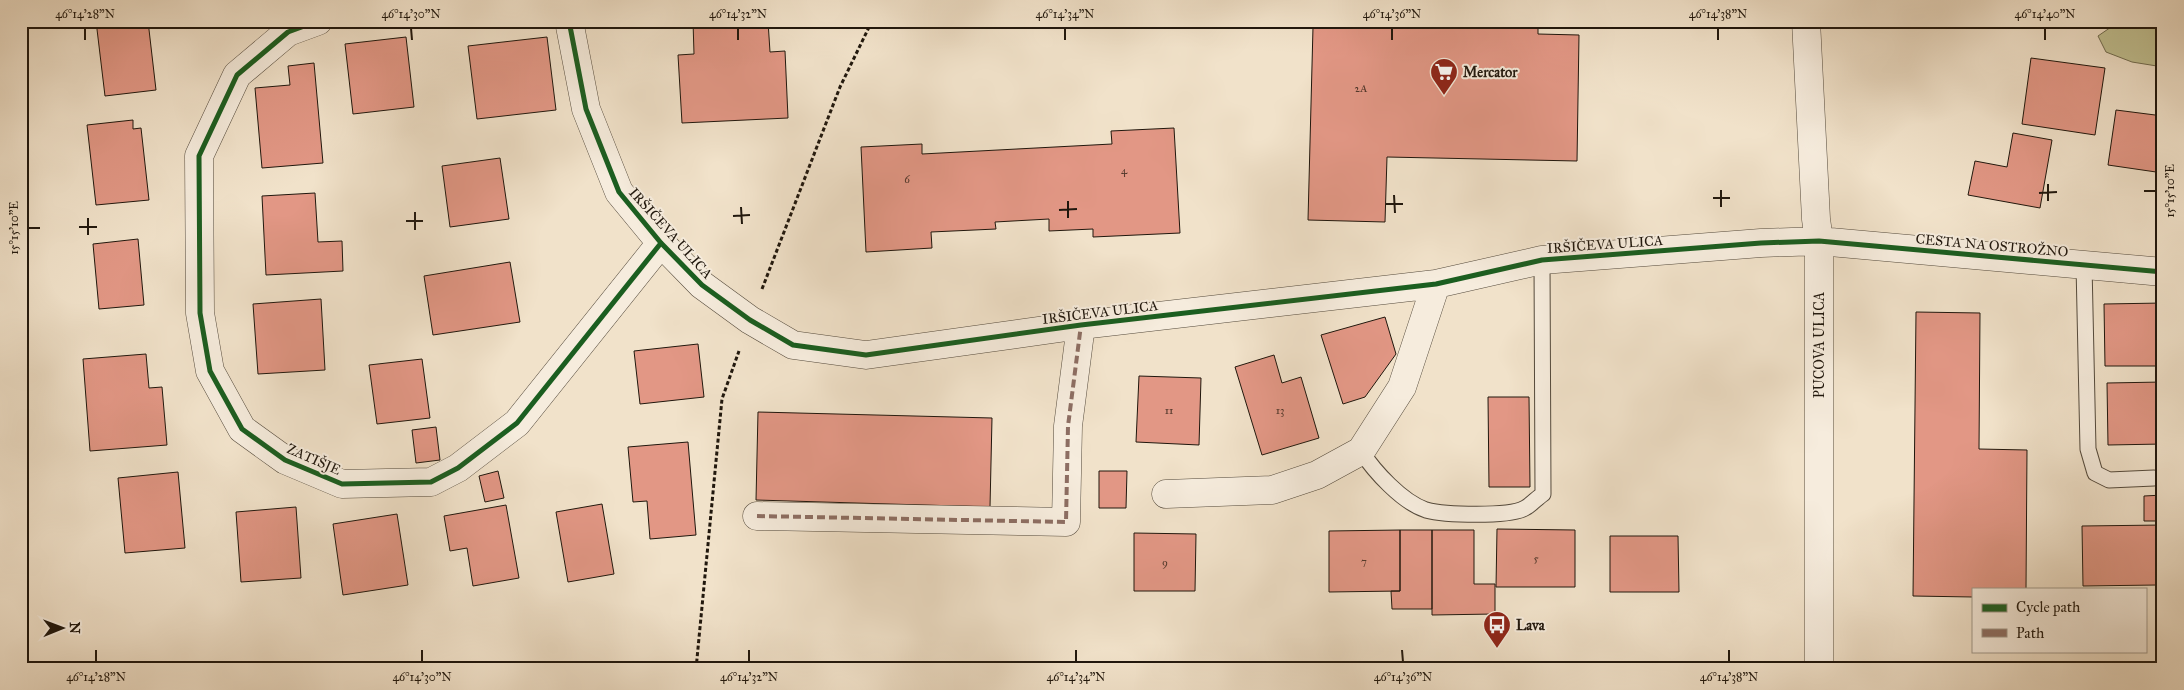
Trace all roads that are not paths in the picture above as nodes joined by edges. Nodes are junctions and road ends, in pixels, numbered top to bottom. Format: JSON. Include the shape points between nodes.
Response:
{"nodes":[{"id":1,"x":318,"y":21,"type":"edge"},
{"id":2,"x":569,"y":21,"type":"edge"},
{"id":3,"x":1806,"y":21,"type":"edge"},
{"id":4,"x":1819,"y":241,"type":"junction"},
{"id":5,"x":660,"y":242,"type":"junction"},
{"id":6,"x":1542,"y":260,"type":"junction"},
{"id":7,"x":2084,"y":265,"type":"junction"},
{"id":8,"x":2163,"y":272,"type":"edge"},
{"id":9,"x":1436,"y":284,"type":"junction"},
{"id":10,"x":1081,"y":325,"type":"junction"},
{"id":11,"x":1360,"y":451,"type":"junction"},
{"id":12,"x":2154,"y":478,"type":"dead end"},
{"id":13,"x":1166,"y":494,"type":"dead end"},
{"id":14,"x":757,"y":516,"type":"dead end"},
{"id":15,"x":1819,"y":669,"type":"edge"}],
"edges":[{"from":1,"to":5,"type":"street","name":"ZATIŠJE","via":[[288,32],[236,75],[199,156],[200,313],[210,371],[242,429],[285,460],[342,484],[431,482],[458,468],[517,423]]},
{"from":2,"to":5,"type":"street","name":"IRŠIČEVA ULICA","via":[[586,109],[618,192]]},
{"from":3,"to":4,"type":"street","name":"PUCOVA ULICA"},
{"from":4,"to":6,"type":"street","name":"IRŠIČEVA ULICA"},
{"from":4,"to":7,"type":"street","name":"CESTA NA OSTROŽNO"},
{"from":4,"to":15,"type":"street","name":"PUCOVA ULICA"},
{"from":5,"to":10,"type":"street","name":"IRŠIČEVA ULICA","via":[[702,286],[750,320],[794,345],[866,355]]},
{"from":6,"to":9,"type":"street","name":"IRŠIČEVA ULICA"},
{"from":6,"to":11,"type":"lane","name":"IRŠIČEVA ULICA","via":[[1543,494],[1524,510],[1473,516],[1425,510],[1374,471]]},
{"from":7,"to":8,"type":"street","name":"CESTA NA OSTROŽNO"},
{"from":7,"to":12,"type":"lane","via":[[2088,449],[2095,472],[2109,480]]},
{"from":9,"to":10,"type":"street","name":"IRŠIČEVA ULICA"},
{"from":9,"to":11,"type":"street","via":[[1402,387]]},
{"from":10,"to":14,"type":"street","via":[[1068,426],[1066,522]]},
{"from":11,"to":13,"type":"street","via":[[1317,475],[1272,490]]}]}
